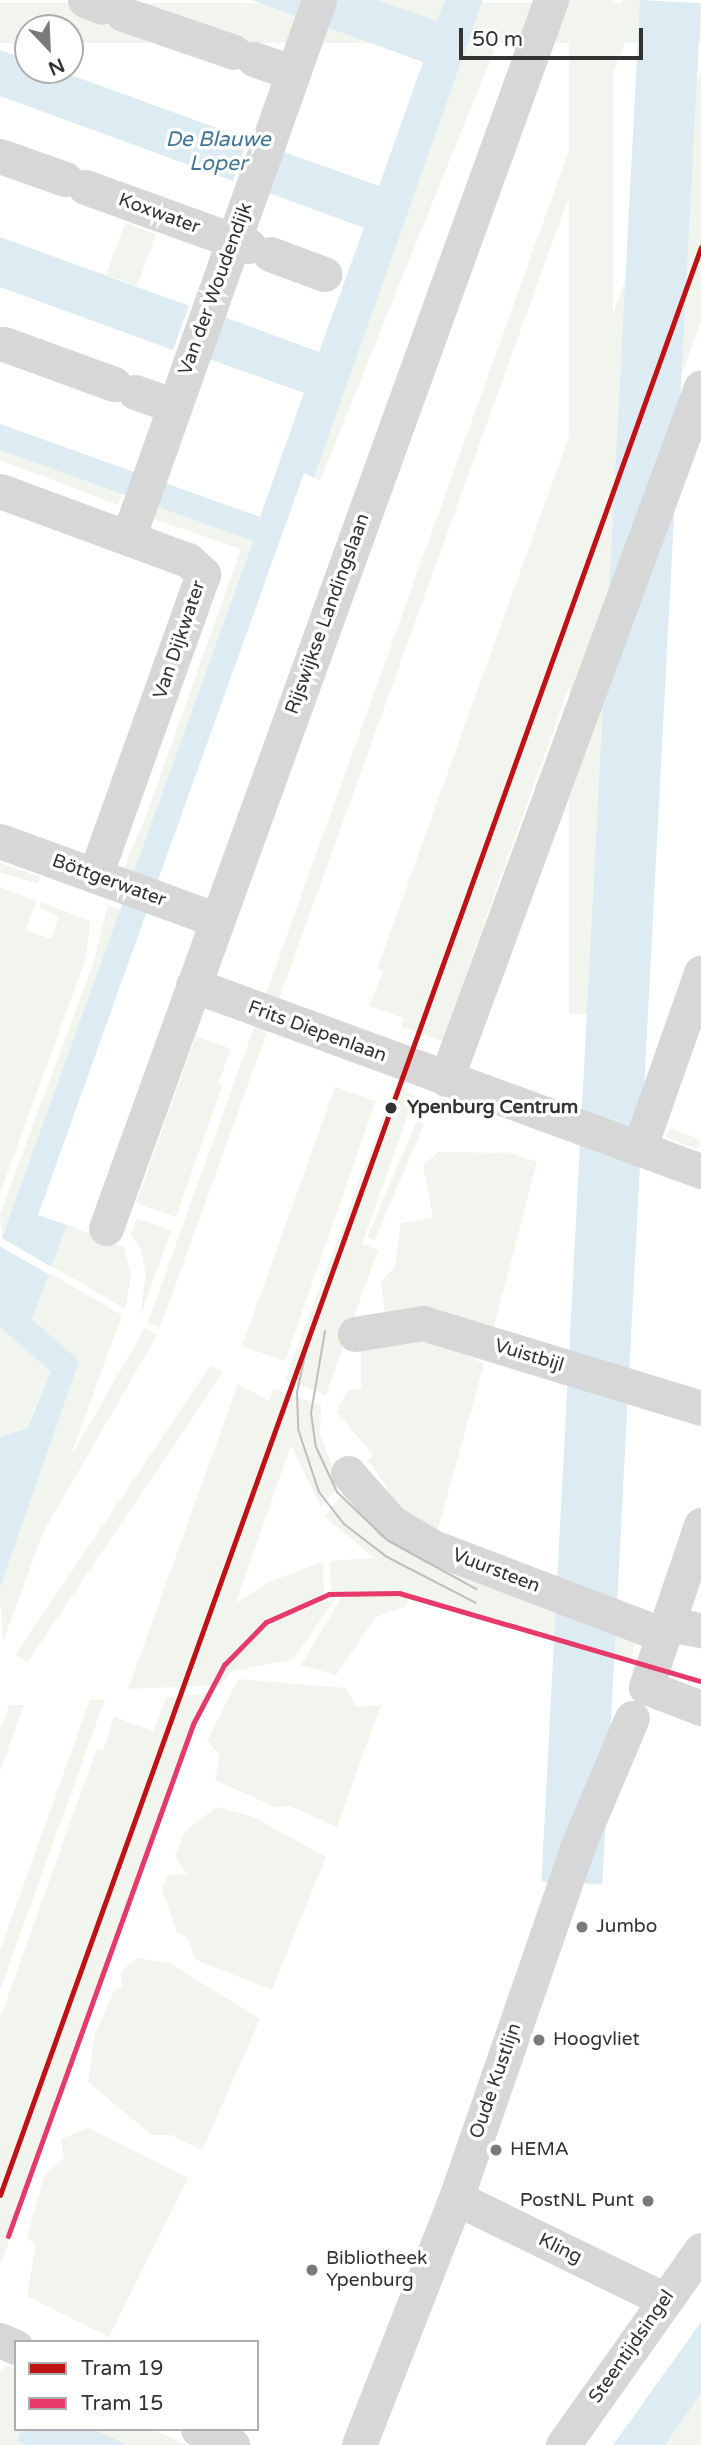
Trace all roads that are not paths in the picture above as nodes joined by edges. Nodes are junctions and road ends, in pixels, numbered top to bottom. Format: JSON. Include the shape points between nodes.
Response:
{"nodes":[{"id":1,"x":551,"y":0,"type":"edge"},
{"id":2,"x":103,"y":7,"type":"edge"},
{"id":3,"x":314,"y":13,"type":"edge"},
{"id":4,"x":293,"y":73,"type":"junction"},
{"id":5,"x":0,"y":156,"type":"edge"},
{"id":6,"x":251,"y":247,"type":"junction"},
{"id":7,"x":324,"y":274,"type":"dead end"},
{"id":8,"x":4,"y":344,"type":"dead end"},
{"id":9,"x":701,"y":387,"type":"edge"},
{"id":10,"x":175,"y":406,"type":"junction"},
{"id":11,"x":689,"y":459,"type":"edge"},
{"id":12,"x":0,"y":491,"type":"edge"},
{"id":13,"x":128,"y":538,"type":"junction"},
{"id":14,"x":0,"y":841,"type":"edge"},
{"id":15,"x":108,"y":881,"type":"junction"},
{"id":16,"x":218,"y":920,"type":"junction"},
{"id":17,"x":701,"y":973,"type":"edge"},
{"id":18,"x":193,"y":985,"type":"junction"},
{"id":19,"x":446,"y":1079,"type":"junction"},
{"id":20,"x":639,"y":1149,"type":"junction"},
{"id":21,"x":701,"y":1171,"type":"edge"},
{"id":22,"x":106,"y":1228,"type":"dead end"},
{"id":23,"x":355,"y":1334,"type":"dead end"},
{"id":24,"x":701,"y":1408,"type":"edge"},
{"id":25,"x":348,"y":1473,"type":"dead end"},
{"id":26,"x":701,"y":1525,"type":"edge"},
{"id":27,"x":691,"y":1584,"type":"edge"},
{"id":28,"x":678,"y":1630,"type":"edge"},
{"id":29,"x":639,"y":1702,"type":"junction"},
{"id":30,"x":701,"y":1707,"type":"edge"},
{"id":31,"x":456,"y":2198,"type":"junction"},
{"id":32,"x":701,"y":2250,"type":"edge"},
{"id":33,"x":665,"y":2300,"type":"junction"},
{"id":34,"x":202,"y":2431,"type":"edge"},
{"id":35,"x":233,"y":2445,"type":"edge"},
{"id":36,"x":359,"y":2445,"type":"edge"},
{"id":37,"x":563,"y":2445,"type":"edge"}],
"edges":[{"from":1,"to":16,"type":"street","name":"Rijswijkse Landingslaan"},
{"from":2,"to":4,"type":"street"},
{"from":3,"to":4,"type":"street","name":"Van der Woudendijk"},
{"from":4,"to":6,"type":"street","name":"Van der Woudendijk"},
{"from":5,"to":6,"type":"street","name":"Koxwater"},
{"from":6,"to":7,"type":"street","name":"Koxwater"},
{"from":6,"to":10,"type":"street","name":"Van der Woudendijk"},
{"from":8,"to":10,"type":"street"},
{"from":9,"to":11,"type":"street"},
{"from":10,"to":13,"type":"street","name":"Van der Woudendijk"},
{"from":11,"to":19,"type":"street"},
{"from":12,"to":13,"type":"street","name":"Van Dijkwater"},
{"from":13,"to":15,"type":"street","name":"Van Dijkwater","via":[[196,564],[204,581]]},
{"from":14,"to":15,"type":"street","name":"Böttgerwater"},
{"from":15,"to":16,"type":"street","name":"Böttgerwater"},
{"from":16,"to":18,"type":"street","name":"Rijswijkse Landingslaan"},
{"from":17,"to":20,"type":"street"},
{"from":18,"to":19,"type":"street","name":"Frits Diepenlaan"},
{"from":18,"to":22,"type":"street","name":"Rijswijkse Landingslaan"},
{"from":19,"to":20,"type":"street","name":"Frits Diepenlaan"},
{"from":20,"to":21,"type":"street","name":"Frits Diepenlaan"},
{"from":23,"to":24,"type":"street","name":"Vuistbijl","via":[[423,1323]]},
{"from":25,"to":28,"type":"street","name":"Vuursteen","via":[[391,1522],[433,1547]]},
{"from":26,"to":27,"type":"street","name":"Oude Kustlijn"},
{"from":27,"to":28,"type":"street","name":"Oude Kustlijn"},
{"from":28,"to":29,"type":"street","name":"Oude Kustlijn"},
{"from":29,"to":30,"type":"street"},
{"from":29,"to":31,"type":"street","name":"Oude Kustlijn","via":[[577,1848]]},
{"from":31,"to":33,"type":"street","name":"Kling"},
{"from":31,"to":36,"type":"street","name":"Oude Kustlijn"},
{"from":32,"to":33,"type":"street","name":"Steentijdsingel"},
{"from":33,"to":37,"type":"street","name":"Steentijdsingel"},
{"from":34,"to":35,"type":"street"}]}
